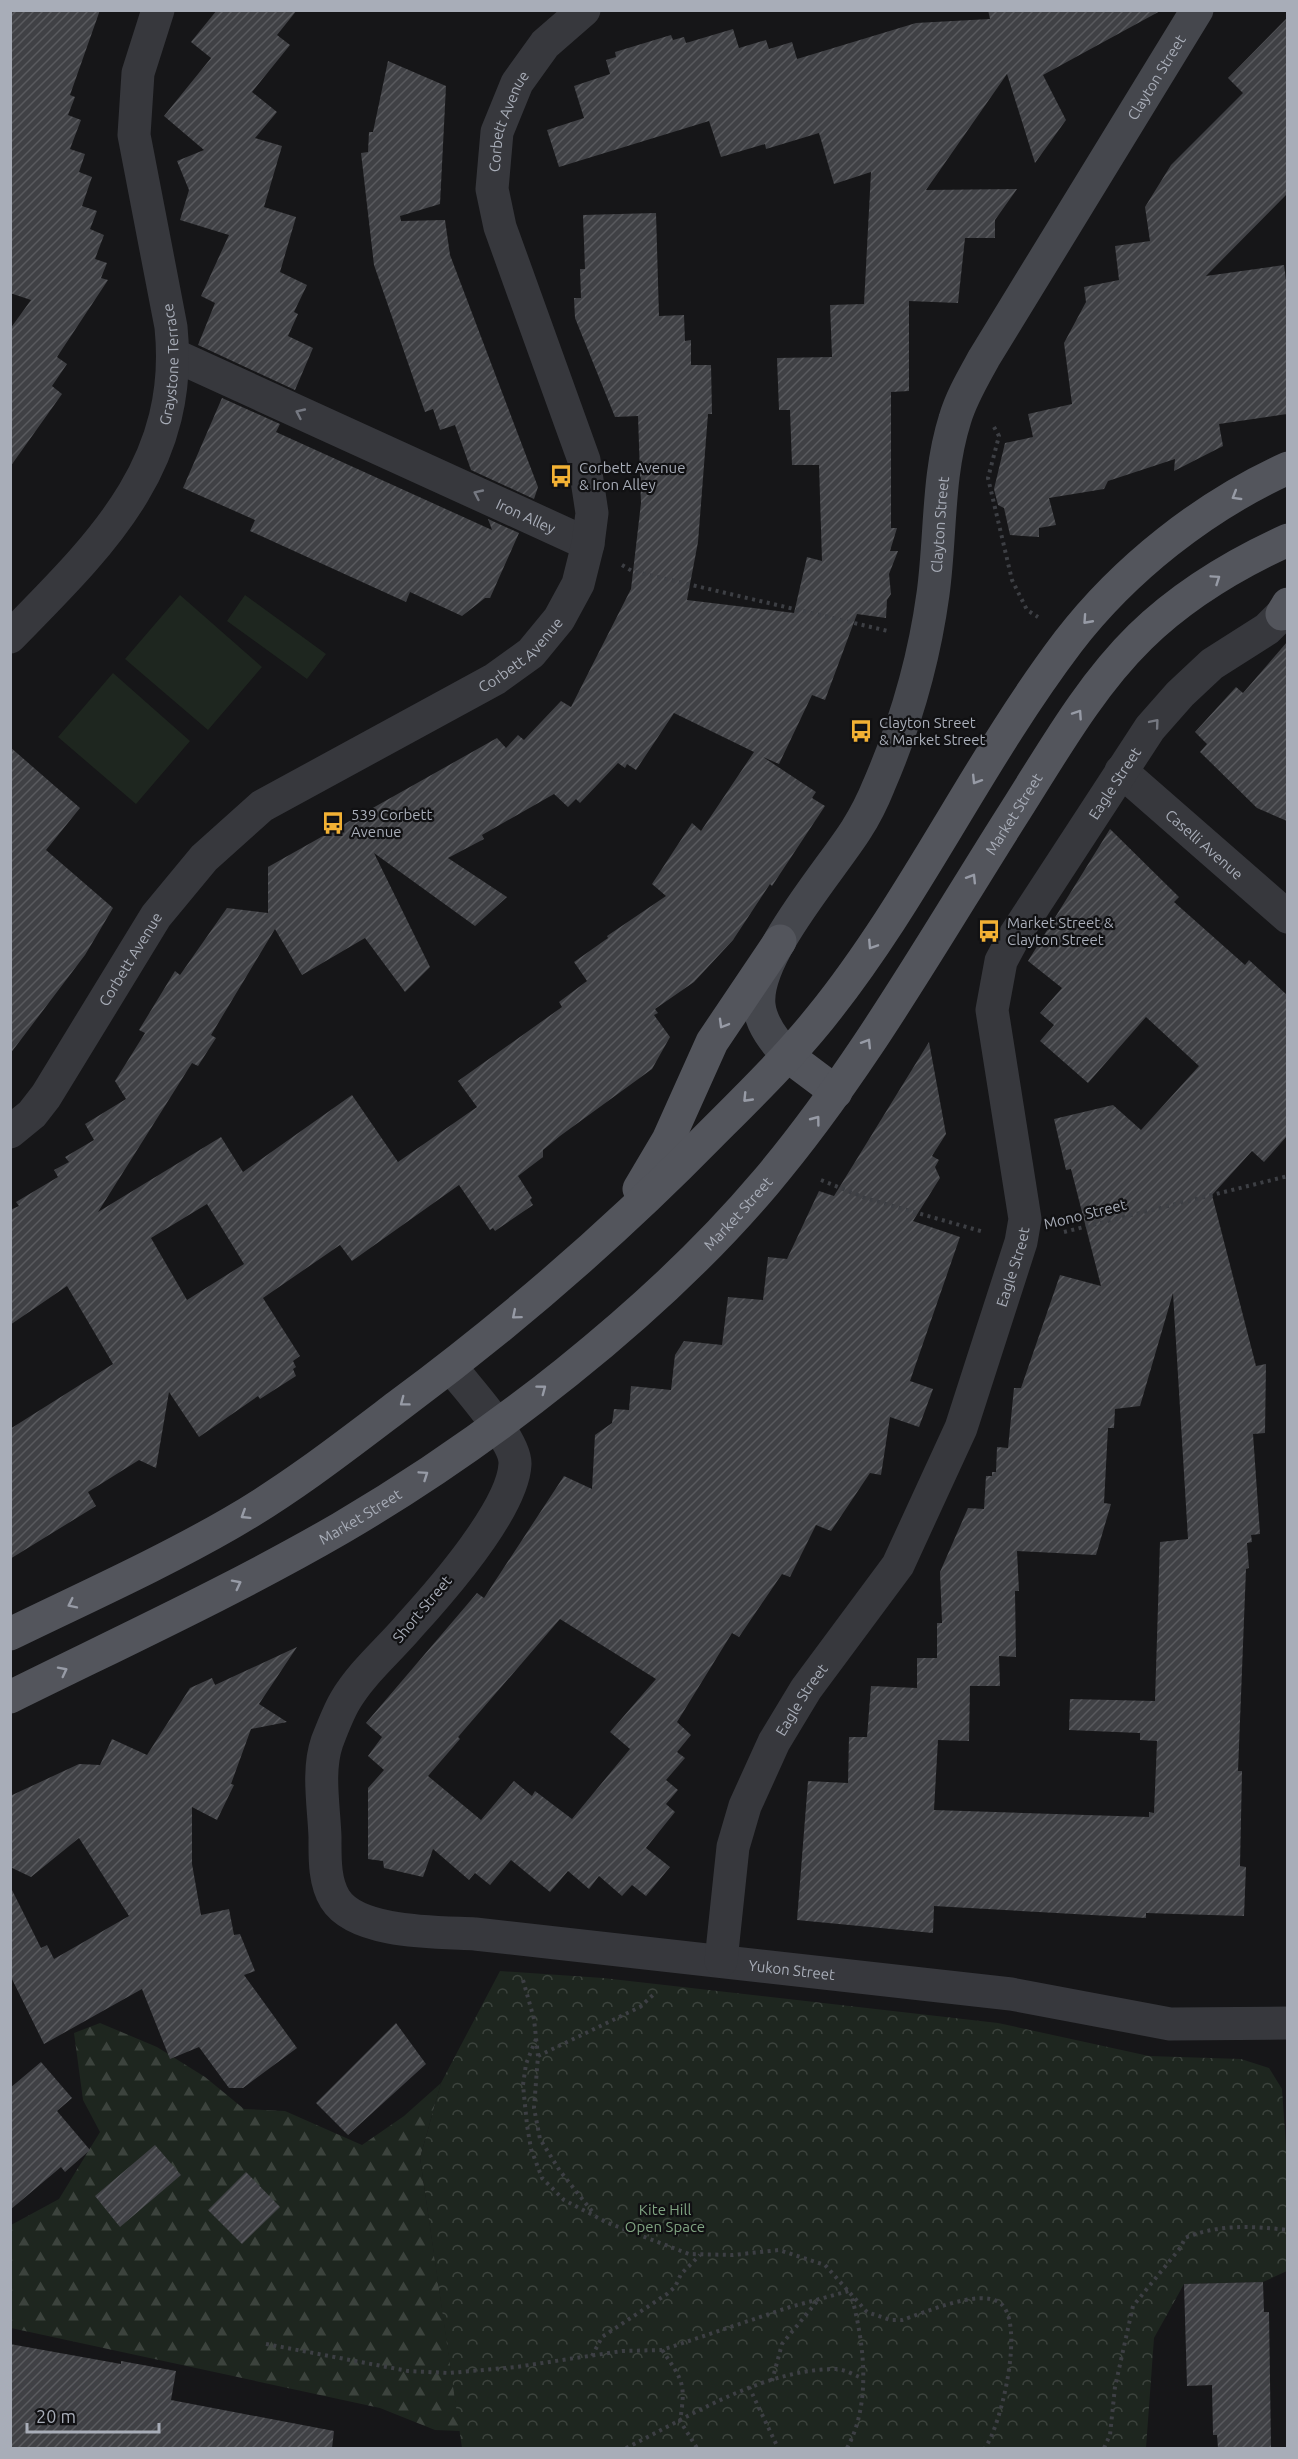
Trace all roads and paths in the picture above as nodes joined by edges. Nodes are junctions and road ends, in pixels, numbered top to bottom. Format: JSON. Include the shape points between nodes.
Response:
{"nodes":[{"id":1,"x":158,"y":10,"type":"edge"},
{"id":2,"x":584,"y":10,"type":"edge"},
{"id":3,"x":1197,"y":10,"type":"edge"},
{"id":4,"x":174,"y":355,"type":"junction"},
{"id":5,"x":993,"y":427,"type":"dead end"},
{"id":6,"x":1287,"y":468,"type":"edge"},
{"id":7,"x":1287,"y":540,"type":"edge"},
{"id":8,"x":588,"y":544,"type":"junction"},
{"id":9,"x":1285,"y":609,"type":"edge"},
{"id":10,"x":1039,"y":618,"type":"dead end"},
{"id":11,"x":892,"y":632,"type":"dead end"},
{"id":12,"x":10,"y":637,"type":"edge"},
{"id":13,"x":1121,"y":771,"type":"junction"},
{"id":14,"x":1287,"y":917,"type":"edge"},
{"id":15,"x":780,"y":941,"type":"junction"},
{"id":16,"x":788,"y":1056,"type":"junction"},
{"id":17,"x":836,"y":1092,"type":"junction"},
{"id":18,"x":10,"y":1132,"type":"edge"},
{"id":19,"x":1287,"y":1176,"type":"edge"},
{"id":20,"x":821,"y":1180,"type":"dead end"},
{"id":21,"x":607,"y":1237,"type":"junction"},
{"id":22,"x":1021,"y":1242,"type":"junction"},
{"id":23,"x":451,"y":1367,"type":"junction"},
{"id":24,"x":495,"y":1425,"type":"junction"},
{"id":25,"x":10,"y":1634,"type":"edge"},
{"id":26,"x":10,"y":1697,"type":"edge"},
{"id":27,"x":325,"y":1869,"type":"joint"},
{"id":28,"x":524,"y":1940,"type":"junction"},
{"id":29,"x":721,"y":1961,"type":"junction"},
{"id":30,"x":640,"y":2007,"type":"dead end"},
{"id":31,"x":1287,"y":2023,"type":"edge"},
{"id":32,"x":536,"y":2039,"type":"junction"},
{"id":33,"x":538,"y":2056,"type":"junction"},
{"id":34,"x":597,"y":2217,"type":"junction"},
{"id":35,"x":1287,"y":2229,"type":"edge"},
{"id":36,"x":701,"y":2255,"type":"junction"},
{"id":37,"x":850,"y":2290,"type":"junction"},
{"id":38,"x":819,"y":2299,"type":"junction"},
{"id":39,"x":266,"y":2344,"type":"dead end"},
{"id":40,"x":662,"y":2350,"type":"junction"},
{"id":41,"x":591,"y":2356,"type":"junction"},
{"id":42,"x":862,"y":2378,"type":"junction"},
{"id":43,"x":772,"y":2381,"type":"junction"},
{"id":44,"x":749,"y":2388,"type":"junction"},
{"id":45,"x":680,"y":2421,"type":"junction"},
{"id":46,"x":626,"y":2448,"type":"edge"},
{"id":47,"x":697,"y":2448,"type":"edge"},
{"id":48,"x":778,"y":2448,"type":"edge"},
{"id":49,"x":848,"y":2448,"type":"edge"},
{"id":50,"x":985,"y":2448,"type":"edge"},
{"id":51,"x":1104,"y":2448,"type":"edge"}],
"edges":[{"from":1,"to":4,"type":"street","name":"Graystone Terrace","via":[[138,73],[134,135]]},
{"from":2,"to":8,"type":"street","name":"Corbett Avenue","via":[[545,44],[517,83],[497,132],[492,189],[500,227],[584,460],[592,513]]},
{"from":3,"to":15,"type":"main road","name":"Clayton Street","via":[[967,389],[947,452],[933,592],[914,690],[879,787],[857,828]]},
{"from":8,"to":4,"type":"street","name":"Iron Alley","one_way":true},
{"from":4,"to":12,"type":"street","name":"Graystone Terrace","via":[[172,385],[159,443],[131,501],[91,554]]},
{"from":5,"to":10,"type":"path","via":[[999,436],[988,478],[990,489],[1012,580],[1027,610]]},
{"from":6,"to":16,"type":"main road","one_way":true,"via":[[1236,495],[1183,532],[1147,561],[1070,639],[851,978]]},
{"from":17,"to":7,"type":"main road","name":"Market Street","one_way":true,"via":[[1110,670],[1141,636],[1178,605],[1219,576]]},
{"from":8,"to":11,"type":"path","via":[[632,571]]},
{"from":8,"to":18,"type":"street","name":"Corbett Avenue","via":[[578,584],[559,619],[531,653],[495,679],[262,806],[204,858],[156,916],[46,1096]]},
{"from":13,"to":9,"type":"street","name":"Eagle Street","one_way":true,"via":[[1150,728],[1180,694],[1212,664],[1267,629]]},
{"from":13,"to":14,"type":"street","name":"Caselli Avenue"},
{"from":13,"to":22,"type":"street","name":"Eagle Street","via":[[1015,935],[1001,961],[995,985],[992,1010],[1025,1219]]},
{"from":15,"to":16,"type":"main road","name":"Clayton Street","via":[[760,988],[759,1006],[774,1041]]},
{"from":15,"to":21,"type":"main road","one_way":true,"via":[[718,1033],[668,1140]]},
{"from":16,"to":17,"type":"main road"},
{"from":16,"to":21,"type":"main road","one_way":true},
{"from":24,"to":17,"type":"main road","name":"Market Street","one_way":true,"via":[[609,1335],[666,1284],[763,1185]]},
{"from":19,"to":22,"type":"path","name":"Mono Street"},
{"from":20,"to":22,"type":"path","name":"Mono Street","via":[[865,1198]]},
{"from":21,"to":23,"type":"main road","one_way":true},
{"from":22,"to":29,"type":"street","name":"Eagle Street","via":[[961,1428],[898,1565],[801,1697],[774,1742],[745,1806],[733,1847]]},
{"from":23,"to":24,"type":"street","name":"Short Street"},
{"from":23,"to":25,"type":"main road","one_way":true,"via":[[315,1468],[232,1523]]},
{"from":26,"to":24,"type":"main road","name":"Market Street","one_way":true,"via":[[306,1548],[397,1493]]},
{"from":24,"to":27,"type":"street","name":"Short Street","via":[[509,1444],[515,1461],[512,1484],[499,1510],[411,1625],[345,1701],[326,1745]]},
{"from":27,"to":28,"type":"street","name":"Yukon Street","via":[[334,1898],[344,1910],[359,1918],[423,1932]]},
{"from":28,"to":29,"type":"street","name":"Yukon Street"},
{"from":28,"to":32,"type":"path","via":[[522,1983]]},
{"from":29,"to":31,"type":"street","name":"Yukon Street","via":[[1011,1994],[1170,2024]]},
{"from":30,"to":33,"type":"path"},
{"from":32,"to":33,"type":"path"},
{"from":32,"to":34,"type":"path","via":[[523,2085],[531,2150],[542,2178],[553,2190]]},
{"from":33,"to":34,"type":"path","via":[[534,2108],[540,2139]]},
{"from":34,"to":36,"type":"path","via":[[678,2251]]},
{"from":35,"to":51,"type":"path","via":[[1206,2229],[1185,2238],[1133,2306],[1115,2388],[1110,2435]]},
{"from":36,"to":37,"type":"path","via":[[778,2250],[825,2265]]},
{"from":36,"to":41,"type":"path","via":[[681,2274],[672,2290],[602,2337]]},
{"from":37,"to":38,"type":"path"},
{"from":37,"to":42,"type":"path","via":[[860,2328]]},
{"from":37,"to":50,"type":"path","via":[[867,2312],[891,2320],[971,2299],[988,2298],[1000,2302],[1007,2310],[1008,2375],[995,2428]]},
{"from":38,"to":40,"type":"path"},
{"from":38,"to":43,"type":"path","via":[[782,2344]]},
{"from":39,"to":41,"type":"path","via":[[408,2371],[449,2373]]},
{"from":40,"to":41,"type":"path"},
{"from":40,"to":45,"type":"path","via":[[685,2392]]},
{"from":42,"to":43,"type":"path","via":[[838,2368]]},
{"from":42,"to":49,"type":"path","via":[[862,2405]]},
{"from":43,"to":44,"type":"path"},
{"from":44,"to":45,"type":"path"},
{"from":44,"to":48,"type":"path"},
{"from":45,"to":46,"type":"path"},
{"from":45,"to":47,"type":"path"}]}
